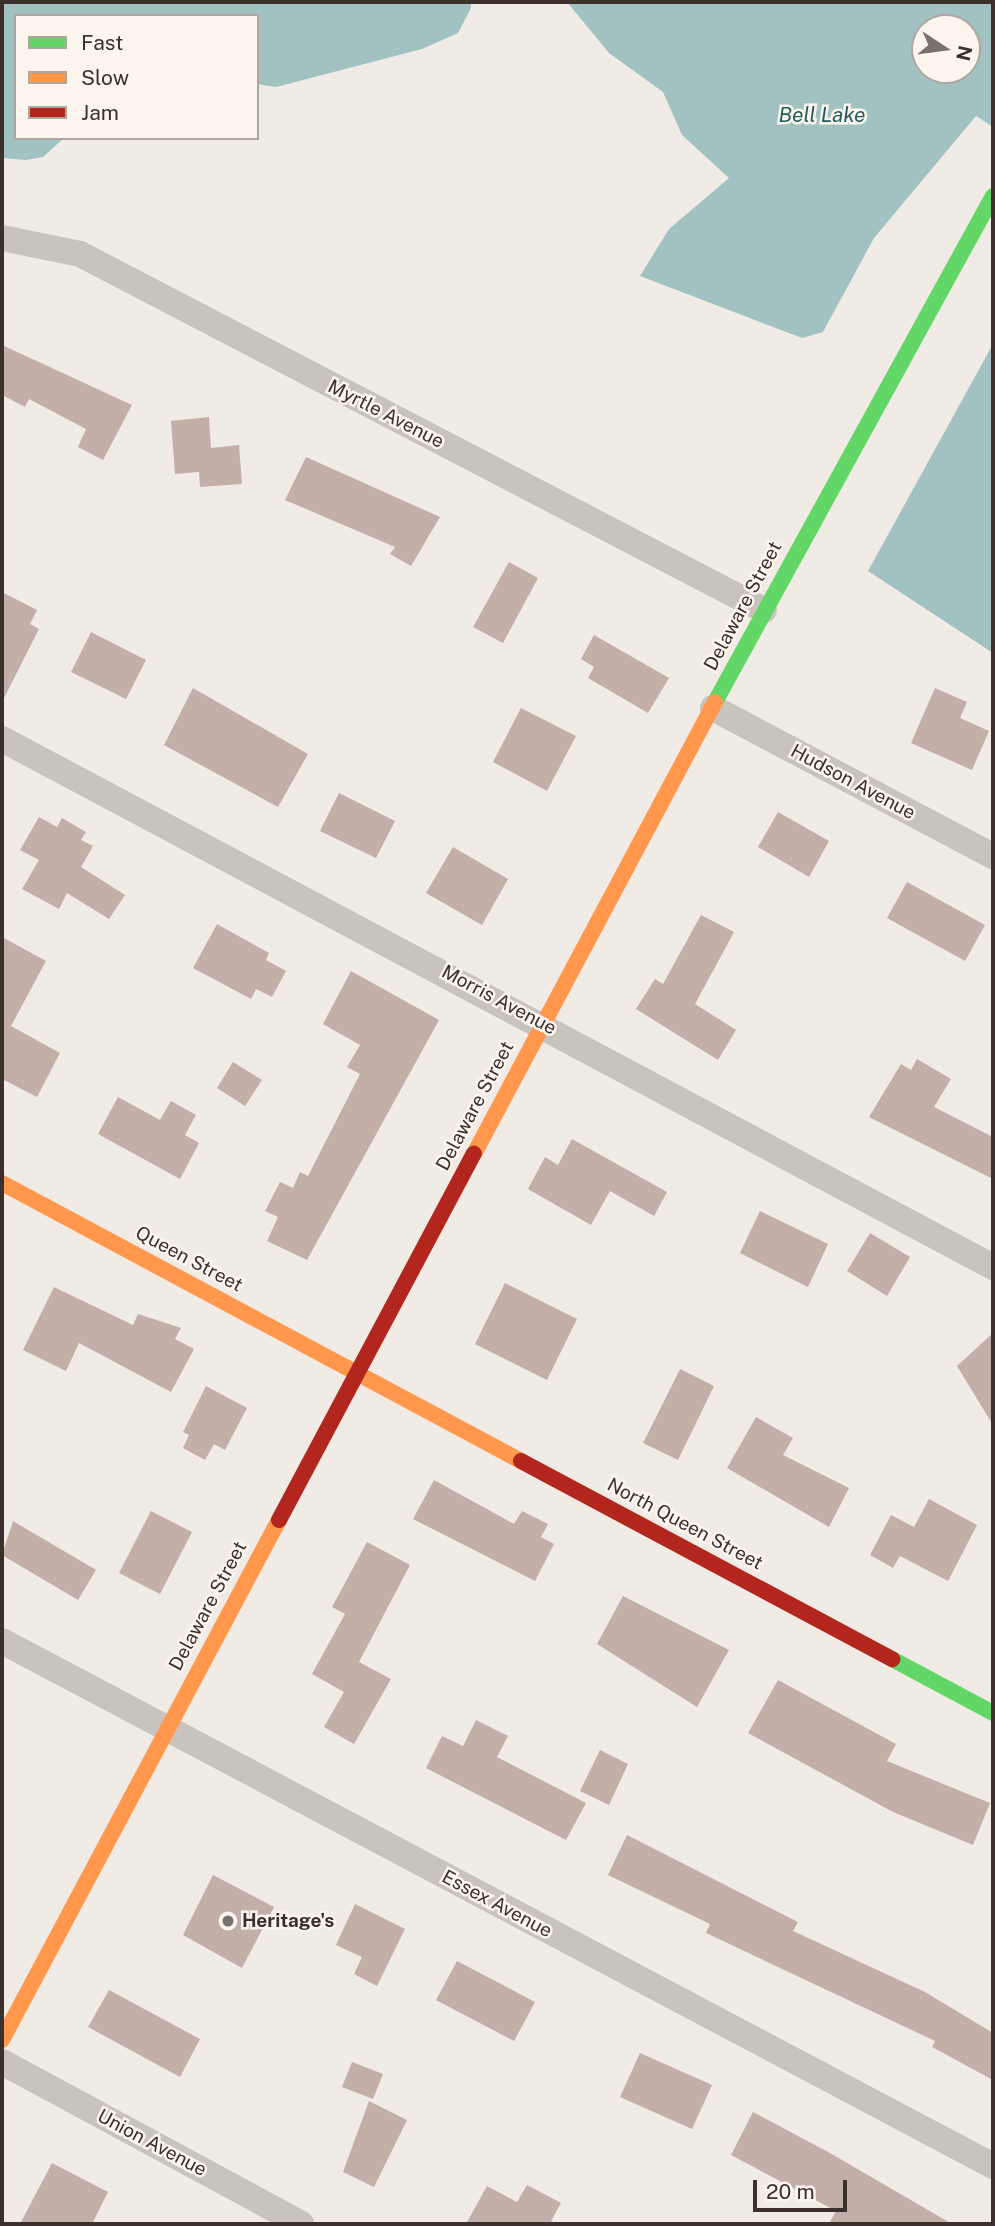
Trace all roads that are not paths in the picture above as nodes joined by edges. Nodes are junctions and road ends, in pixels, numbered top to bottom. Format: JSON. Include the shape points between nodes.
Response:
{"nodes":[{"id":1,"x":993,"y":196,"type":"edge"},
{"id":2,"x":2,"y":238,"type":"edge"},
{"id":3,"x":764,"y":610,"type":"junction"},
{"id":4,"x":713,"y":708,"type":"junction"},
{"id":5,"x":2,"y":739,"type":"edge"},
{"id":6,"x":993,"y":856,"type":"edge"},
{"id":7,"x":543,"y":1023,"type":"junction"},
{"id":8,"x":2,"y":1183,"type":"edge"},
{"id":9,"x":993,"y":1267,"type":"edge"},
{"id":10,"x":357,"y":1372,"type":"junction"},
{"id":11,"x":2,"y":1641,"type":"edge"},
{"id":12,"x":993,"y":1713,"type":"edge"},
{"id":13,"x":167,"y":1729,"type":"junction"},
{"id":14,"x":2,"y":2040,"type":"edge"},
{"id":15,"x":2,"y":2062,"type":"edge"},
{"id":16,"x":993,"y":2166,"type":"edge"},
{"id":17,"x":301,"y":2224,"type":"edge"}],
"edges":[{"from":1,"to":3,"type":"main road","name":"Delaware Street"},
{"from":2,"to":3,"type":"street","name":"Myrtle Avenue","via":[[79,254]]},
{"from":3,"to":4,"type":"main road","name":"Delaware Street"},
{"from":4,"to":6,"type":"street","name":"Hudson Avenue"},
{"from":4,"to":7,"type":"main road","name":"Delaware Street"},
{"from":5,"to":7,"type":"street","name":"Morris Avenue"},
{"from":7,"to":9,"type":"street","name":"Morris Avenue"},
{"from":7,"to":10,"type":"main road","name":"Delaware Street"},
{"from":8,"to":10,"type":"main road","name":"Queen Street"},
{"from":10,"to":12,"type":"main road","name":"North Queen Street"},
{"from":10,"to":13,"type":"main road","name":"Delaware Street"},
{"from":11,"to":13,"type":"street","name":"Essex Avenue"},
{"from":13,"to":14,"type":"main road","name":"Delaware Street"},
{"from":13,"to":16,"type":"street","name":"Essex Avenue"},
{"from":15,"to":17,"type":"street","name":"Union Avenue"}]}
